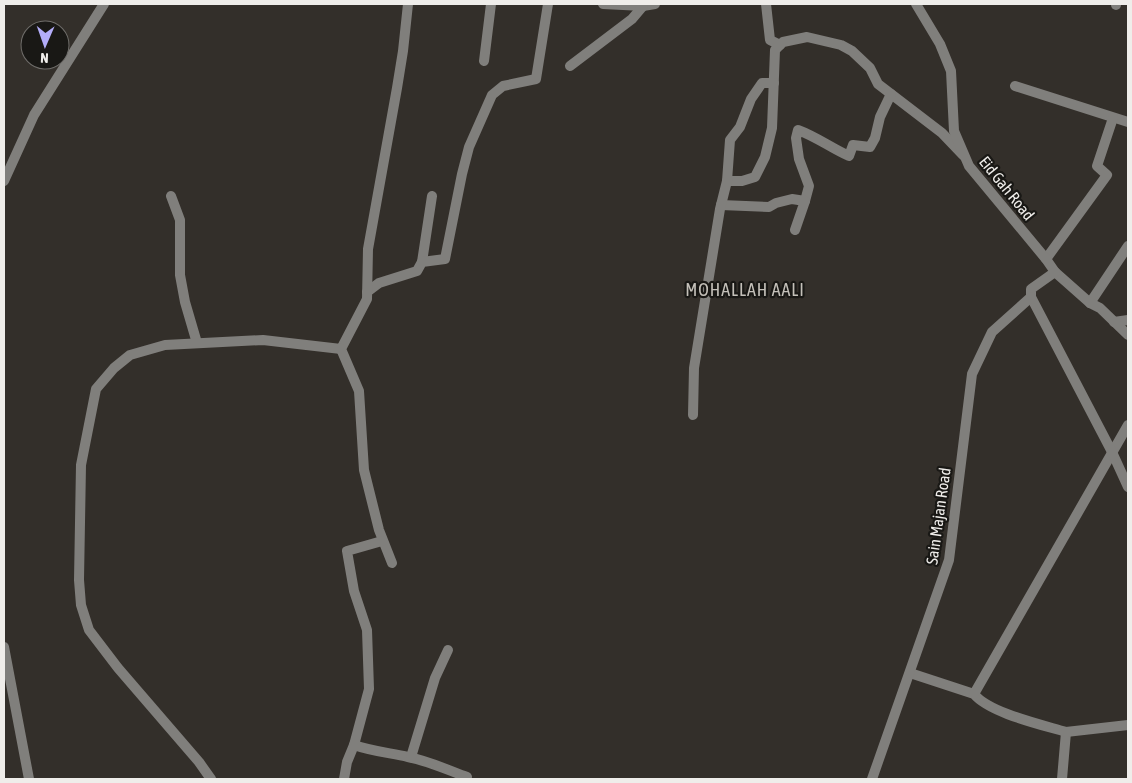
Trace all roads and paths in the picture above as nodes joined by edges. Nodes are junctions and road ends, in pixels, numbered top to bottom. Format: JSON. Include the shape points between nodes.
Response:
{"nodes":[{"id":1,"x":104,"y":4,"type":"edge"},
{"id":2,"x":408,"y":4,"type":"edge"},
{"id":3,"x":491,"y":4,"type":"edge"},
{"id":4,"x":548,"y":4,"type":"edge"},
{"id":5,"x":603,"y":4,"type":"edge"},
{"id":6,"x":655,"y":4,"type":"edge"},
{"id":7,"x":766,"y":4,"type":"edge"},
{"id":8,"x":916,"y":4,"type":"edge"},
{"id":9,"x":643,"y":6,"type":"junction"},
{"id":10,"x":780,"y":45,"type":"junction"},
{"id":11,"x":484,"y":61,"type":"dead end"},
{"id":12,"x":570,"y":66,"type":"dead end"},
{"id":13,"x":774,"y":83,"type":"junction"},
{"id":14,"x":1014,"y":86,"type":"dead end"},
{"id":15,"x":891,"y":94,"type":"junction"},
{"id":16,"x":1113,"y":118,"type":"junction"},
{"id":17,"x":1128,"y":122,"type":"edge"},
{"id":18,"x":964,"y":155,"type":"junction"},
{"id":19,"x":4,"y":180,"type":"edge"},
{"id":20,"x":726,"y":181,"type":"junction"},
{"id":21,"x":171,"y":196,"type":"dead end"},
{"id":22,"x":432,"y":196,"type":"dead end"},
{"id":23,"x":805,"y":201,"type":"junction"},
{"id":24,"x":721,"y":205,"type":"junction"},
{"id":25,"x":795,"y":230,"type":"dead end"},
{"id":26,"x":1128,"y":246,"type":"edge"},
{"id":27,"x":1046,"y":259,"type":"junction"},
{"id":28,"x":422,"y":262,"type":"junction"},
{"id":29,"x":1055,"y":272,"type":"junction"},
{"id":30,"x":367,"y":292,"type":"junction"},
{"id":31,"x":1031,"y":297,"type":"junction"},
{"id":32,"x":1090,"y":303,"type":"junction"},
{"id":33,"x":1128,"y":320,"type":"edge"},
{"id":34,"x":1114,"y":322,"type":"junction"},
{"id":35,"x":1128,"y":336,"type":"edge"},
{"id":36,"x":197,"y":343,"type":"junction"},
{"id":37,"x":341,"y":349,"type":"junction"},
{"id":38,"x":693,"y":415,"type":"dead end"},
{"id":39,"x":1128,"y":425,"type":"edge"},
{"id":40,"x":1112,"y":452,"type":"junction"},
{"id":41,"x":1128,"y":487,"type":"edge"},
{"id":42,"x":382,"y":541,"type":"junction"},
{"id":43,"x":392,"y":563,"type":"dead end"},
{"id":44,"x":4,"y":647,"type":"edge"},
{"id":45,"x":448,"y":650,"type":"dead end"},
{"id":46,"x":910,"y":673,"type":"junction"},
{"id":47,"x":974,"y":694,"type":"junction"},
{"id":48,"x":1128,"y":724,"type":"edge"},
{"id":49,"x":1066,"y":732,"type":"junction"},
{"id":50,"x":354,"y":744,"type":"junction"},
{"id":51,"x":411,"y":757,"type":"junction"},
{"id":52,"x":467,"y":777,"type":"dead end"},
{"id":53,"x":29,"y":779,"type":"edge"},
{"id":54,"x":211,"y":779,"type":"edge"},
{"id":55,"x":344,"y":779,"type":"edge"},
{"id":56,"x":872,"y":779,"type":"edge"},
{"id":57,"x":1062,"y":779,"type":"edge"}],
"edges":[{"from":1,"to":19,"type":"street","via":[[34,115]]},
{"from":2,"to":30,"type":"street","via":[[399,79],[368,249]]},
{"from":3,"to":11,"type":"street"},
{"from":4,"to":28,"type":"street","via":[[536,79],[503,86],[492,95],[469,147],[445,259]]},
{"from":5,"to":9,"type":"street"},
{"from":6,"to":9,"type":"street"},
{"from":7,"to":10,"type":"street","via":[[770,40]]},
{"from":8,"to":18,"type":"street","name":"Eid Gah Road","via":[[940,44],[951,71],[954,131]]},
{"from":9,"to":12,"type":"street","via":[[632,19]]},
{"from":10,"to":13,"type":"street","via":[[775,50]]},
{"from":10,"to":15,"type":"street","via":[[807,37],[841,45],[870,68],[878,84]]},
{"from":13,"to":20,"type":"street","via":[[762,83],[730,140]]},
{"from":13,"to":20,"type":"street","via":[[772,128],[765,157],[755,176],[742,181]]},
{"from":14,"to":16,"type":"street"},
{"from":15,"to":18,"type":"street","via":[[942,133]]},
{"from":15,"to":23,"type":"street","via":[[870,148],[853,145],[849,156],[798,130],[799,159],[809,186]]},
{"from":16,"to":17,"type":"street"},
{"from":16,"to":27,"type":"street","via":[[1096,166],[1107,175]]},
{"from":18,"to":27,"type":"street","name":"Eid Gah Road","via":[[969,166]]},
{"from":20,"to":24,"type":"street"},
{"from":21,"to":36,"type":"street","via":[[180,220],[180,276]]},
{"from":22,"to":28,"type":"street"},
{"from":23,"to":24,"type":"street","via":[[792,199],[769,207]]},
{"from":23,"to":25,"type":"street"},
{"from":24,"to":38,"type":"street","via":[[694,368]]},
{"from":26,"to":32,"type":"street"},
{"from":27,"to":29,"type":"street","name":"Eid Gah Road"},
{"from":28,"to":30,"type":"street","via":[[417,271],[379,283]]},
{"from":29,"to":31,"type":"street","name":"Sain Majan Road","via":[[1031,289]]},
{"from":29,"to":32,"type":"street","name":"Eid Gah Road"},
{"from":30,"to":37,"type":"street","via":[[367,299]]},
{"from":31,"to":40,"type":"street"},
{"from":31,"to":46,"type":"street","name":"Sain Majan Road","via":[[992,332],[972,374],[949,560]]},
{"from":32,"to":34,"type":"street","name":"Eid Gah Road"},
{"from":33,"to":34,"type":"street"},
{"from":34,"to":35,"type":"street","name":"Eid Gah Road"},
{"from":36,"to":37,"type":"street","via":[[264,340]]},
{"from":36,"to":54,"type":"street","via":[[164,346],[130,355],[96,389],[81,465],[79,580],[81,605],[89,630]]},
{"from":37,"to":42,"type":"street","via":[[359,391],[364,470]]},
{"from":39,"to":40,"type":"street"},
{"from":40,"to":41,"type":"street"},
{"from":40,"to":47,"type":"street"},
{"from":42,"to":43,"type":"street"},
{"from":42,"to":50,"type":"street","via":[[347,551],[354,591],[367,630],[369,689]]},
{"from":44,"to":53,"type":"street"},
{"from":45,"to":51,"type":"street","via":[[434,678]]},
{"from":46,"to":47,"type":"street"},
{"from":46,"to":56,"type":"street","name":"Sain Majan Road"},
{"from":47,"to":49,"type":"street","via":[[980,701],[1015,716]]},
{"from":48,"to":49,"type":"street"},
{"from":49,"to":57,"type":"street"},
{"from":50,"to":51,"type":"street"},
{"from":50,"to":55,"type":"street"},
{"from":51,"to":52,"type":"street"}]}
